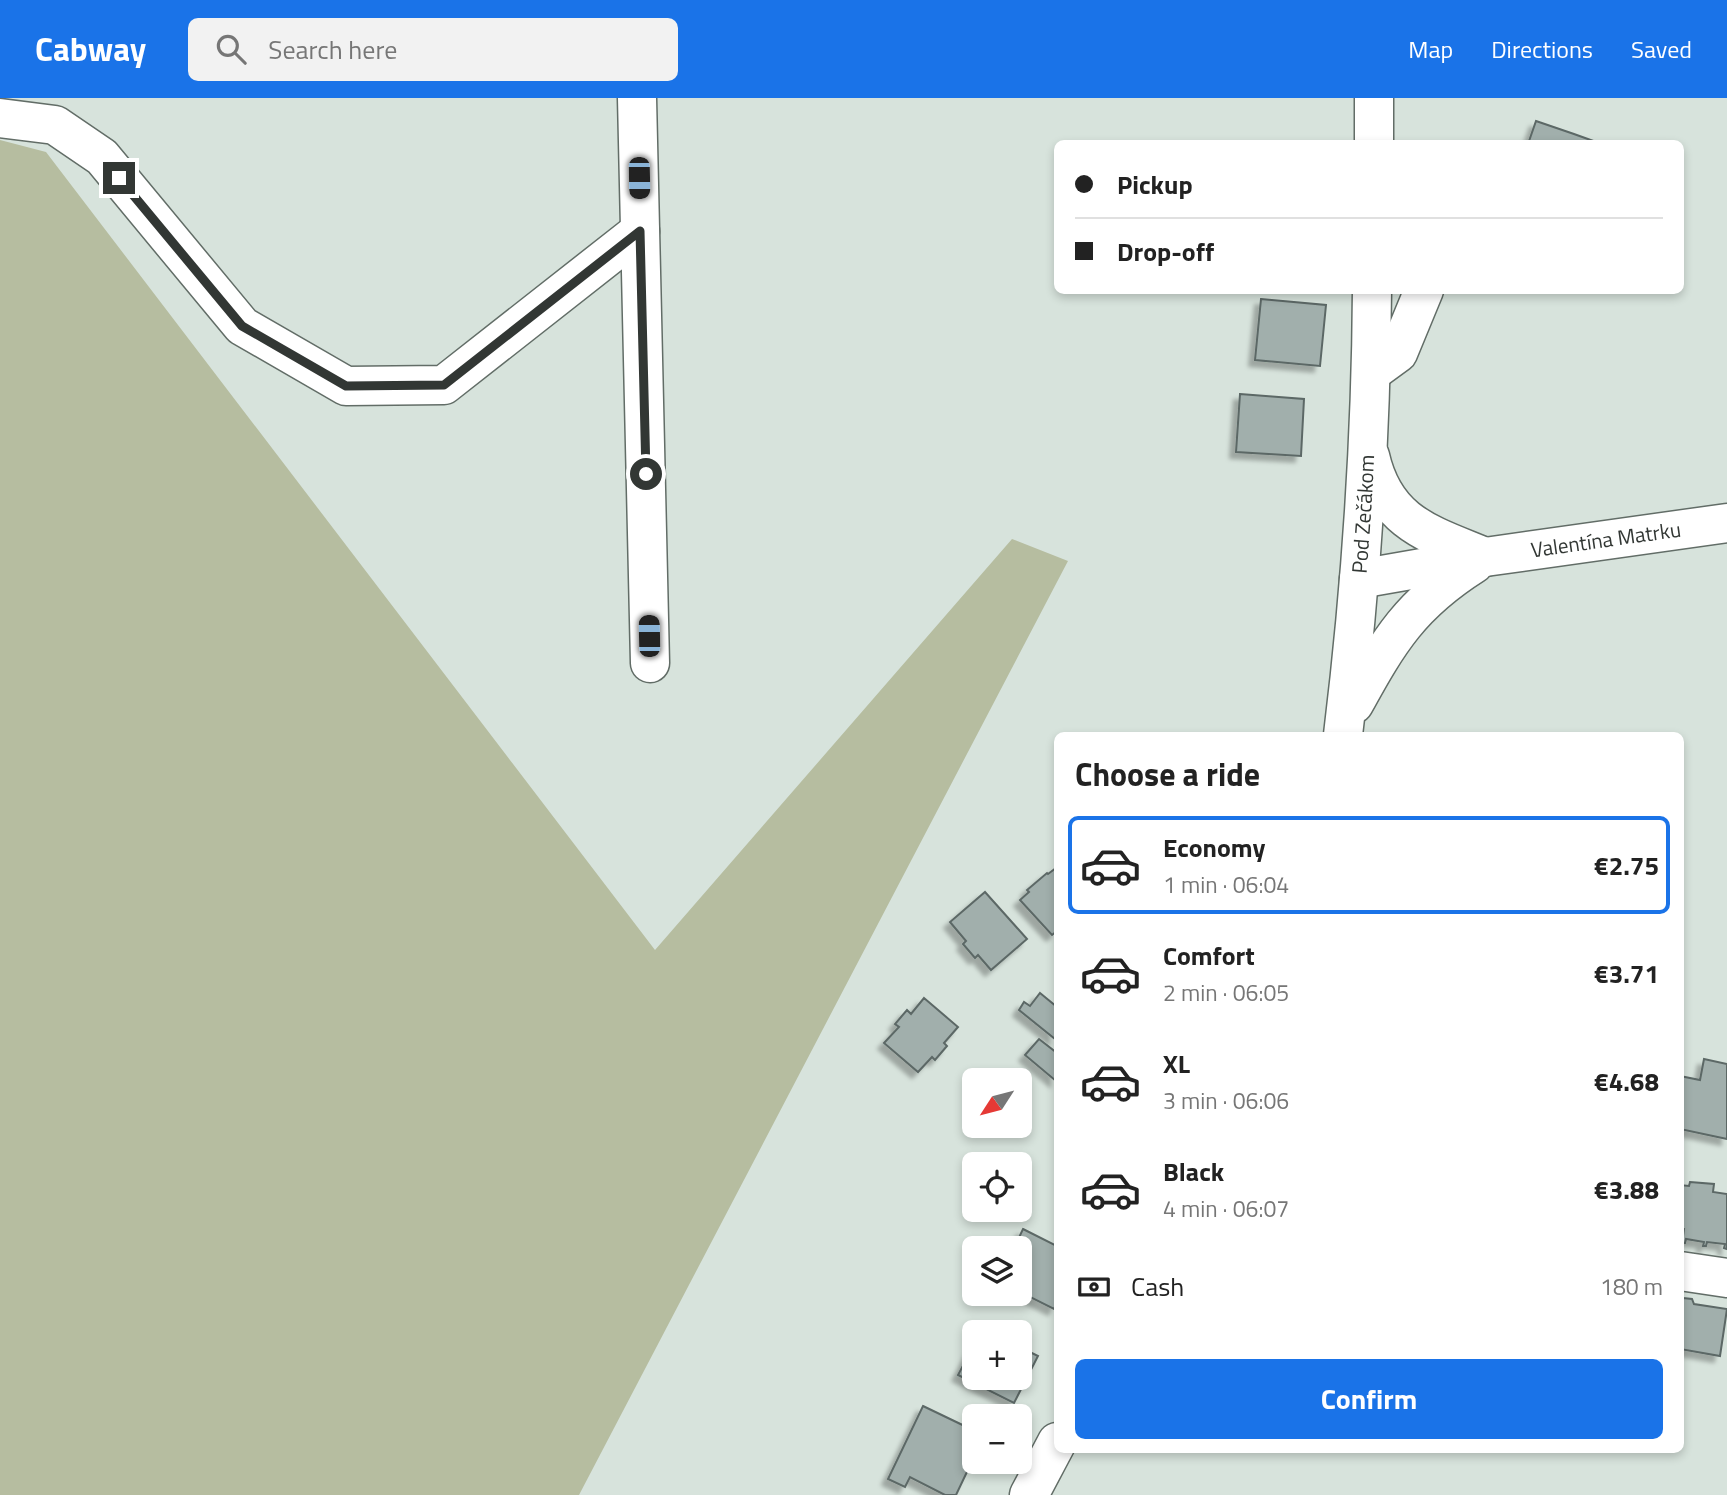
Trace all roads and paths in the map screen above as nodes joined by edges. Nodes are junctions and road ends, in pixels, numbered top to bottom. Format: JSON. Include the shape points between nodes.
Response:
{"nodes":[{"id":1,"x":637,"y":98,"type":"edge"},
{"id":2,"x":1374,"y":98,"type":"edge"},
{"id":3,"x":0,"y":118,"type":"edge"},
{"id":4,"x":1374,"y":140,"type":"edge"},
{"id":5,"x":640,"y":231,"type":"junction"},
{"id":6,"x":1372,"y":294,"type":"edge"},
{"id":7,"x":1422,"y":294,"type":"edge"},
{"id":8,"x":1371,"y":372,"type":"junction"},
{"id":9,"x":1368,"y":447,"type":"junction"},
{"id":10,"x":1727,"y":523,"type":"edge"},
{"id":11,"x":1485,"y":557,"type":"junction"},
{"id":12,"x":1359,"y":579,"type":"junction"},
{"id":13,"x":650,"y":663,"type":"dead end"},
{"id":14,"x":1344,"y":727,"type":"edge"},
{"id":15,"x":1684,"y":1272,"type":"edge"},
{"id":16,"x":1727,"y":1278,"type":"edge"},
{"id":17,"x":1054,"y":1448,"type":"edge"},
{"id":18,"x":1029,"y":1495,"type":"edge"}],
"edges":[{"from":1,"to":5,"type":"street"},
{"from":2,"to":4,"type":"street"},
{"from":3,"to":5,"type":"street","via":[[55,125],[102,157],[242,326],[346,386],[444,385]]},
{"from":5,"to":13,"type":"street"},
{"from":6,"to":8,"type":"street","name":"Pod Zečákom"},
{"from":7,"to":8,"type":"street","via":[[1398,353]]},
{"from":8,"to":9,"type":"street","name":"Pod Zečákom"},
{"from":9,"to":11,"type":"street","name":"Valentína Matrku","via":[[1374,475],[1401,517],[1425,533]]},
{"from":9,"to":12,"type":"street","name":"Pod Zečákom"},
{"from":10,"to":11,"type":"street","name":"Valentína Matrku"},
{"from":11,"to":12,"type":"street","name":"Valentína Matrku"},
{"from":11,"to":14,"type":"street","name":"Valentína Matrku","via":[[1447,581],[1409,618],[1381,654]]},
{"from":12,"to":14,"type":"street","name":"Pod Zečákom"},
{"from":15,"to":16,"type":"street"},
{"from":17,"to":18,"type":"street"}]}
